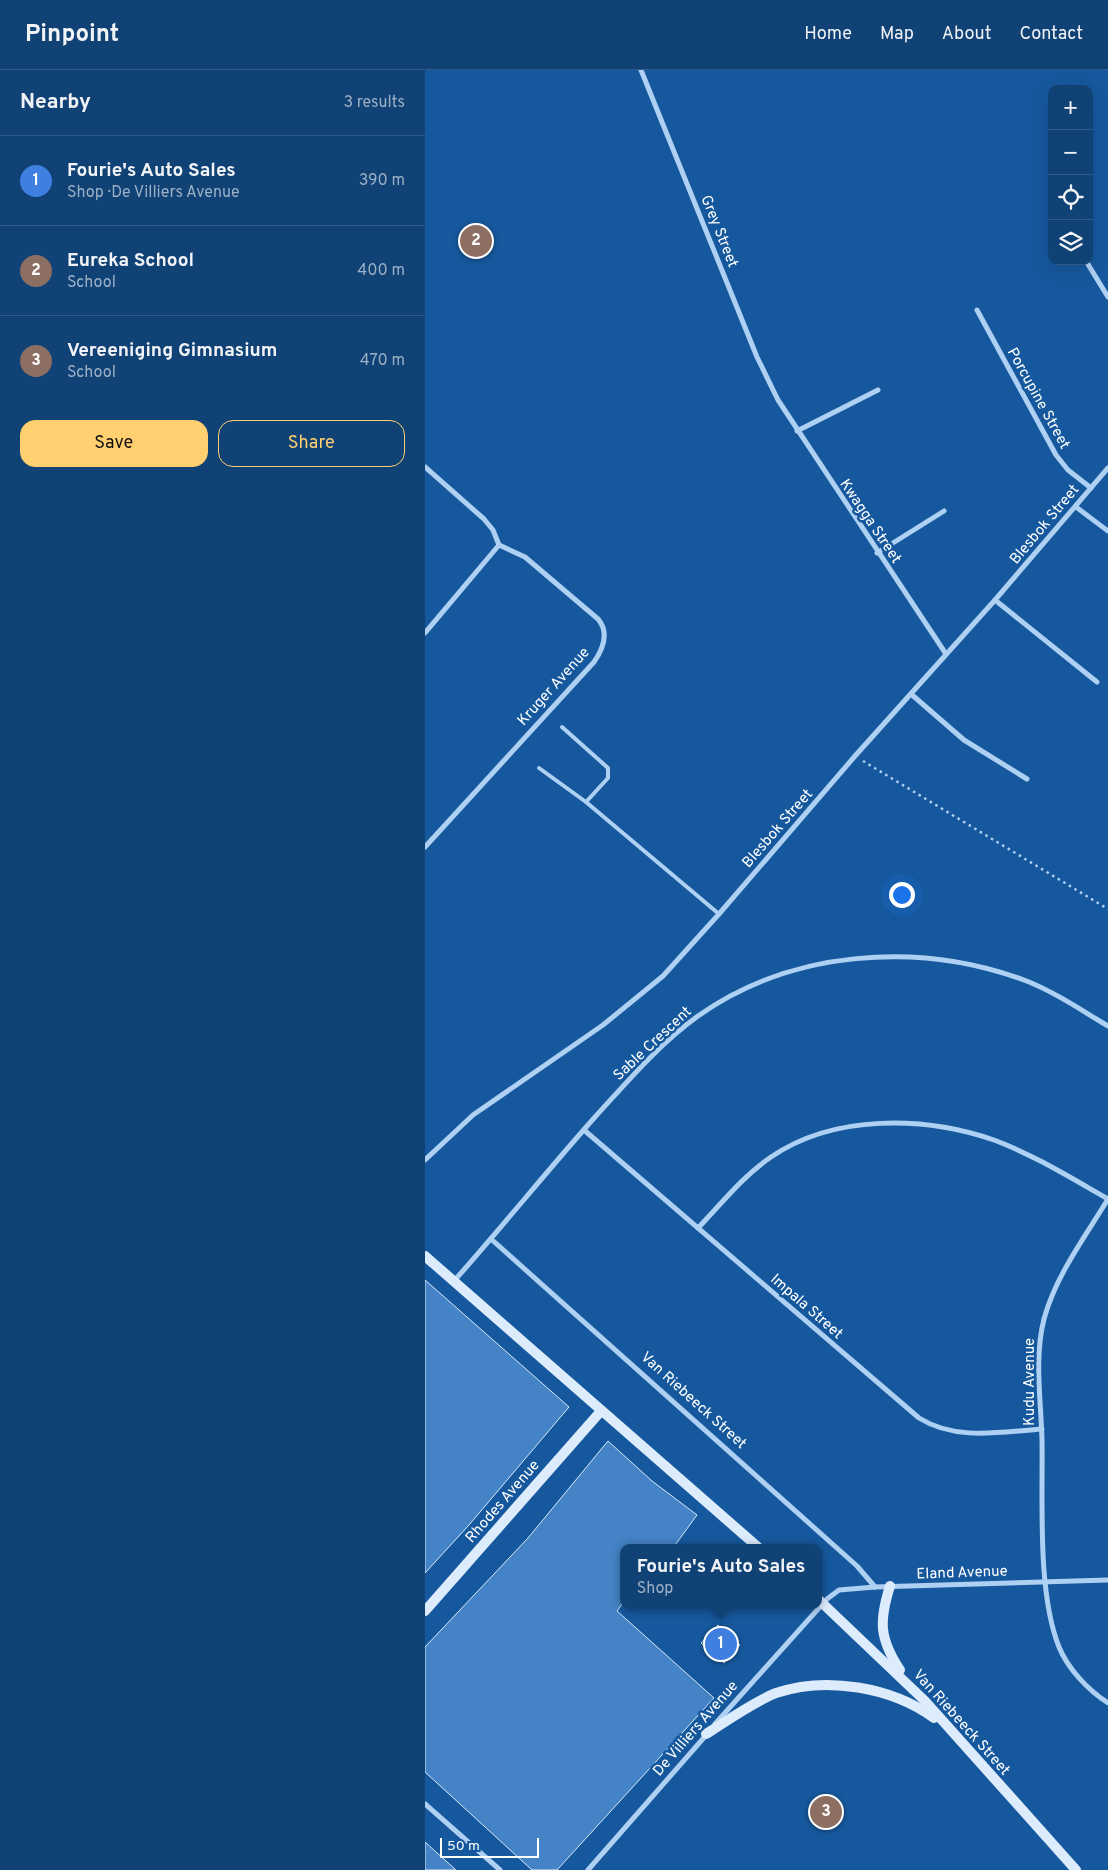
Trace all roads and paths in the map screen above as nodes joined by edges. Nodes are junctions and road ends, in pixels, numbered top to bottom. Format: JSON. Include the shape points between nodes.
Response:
{"nodes":[{"id":1,"x":641,"y":70,"type":"edge"},
{"id":2,"x":1088,"y":265,"type":"edge"},
{"id":3,"x":1108,"y":297,"type":"edge"},
{"id":4,"x":977,"y":310,"type":"dead end"},
{"id":5,"x":878,"y":390,"type":"dead end"},
{"id":6,"x":778,"y":400,"type":"joint"},
{"id":7,"x":797,"y":431,"type":"junction"},
{"id":8,"x":425,"y":467,"type":"edge"},
{"id":9,"x":1108,"y":468,"type":"edge"},
{"id":10,"x":1091,"y":488,"type":"junction"},
{"id":11,"x":1076,"y":507,"type":"junction"},
{"id":12,"x":944,"y":511,"type":"dead end"},
{"id":13,"x":1108,"y":532,"type":"edge"},
{"id":14,"x":499,"y":545,"type":"junction"},
{"id":15,"x":877,"y":552,"type":"junction"},
{"id":16,"x":995,"y":600,"type":"junction"},
{"id":17,"x":425,"y":633,"type":"edge"},
{"id":18,"x":946,"y":654,"type":"junction"},
{"id":19,"x":1097,"y":682,"type":"dead end"},
{"id":20,"x":911,"y":694,"type":"junction"},
{"id":21,"x":562,"y":727,"type":"dead end"},
{"id":22,"x":855,"y":756,"type":"junction"},
{"id":23,"x":539,"y":768,"type":"dead end"},
{"id":24,"x":1027,"y":779,"type":"dead end"},
{"id":25,"x":586,"y":802,"type":"junction"},
{"id":26,"x":425,"y":847,"type":"edge"},
{"id":27,"x":1108,"y":909,"type":"edge"},
{"id":28,"x":719,"y":914,"type":"junction"},
{"id":29,"x":1108,"y":1026,"type":"edge"},
{"id":30,"x":584,"y":1130,"type":"junction"},
{"id":31,"x":425,"y":1160,"type":"edge"},
{"id":32,"x":1108,"y":1199,"type":"edge"},
{"id":33,"x":698,"y":1228,"type":"junction"},
{"id":34,"x":491,"y":1239,"type":"junction"},
{"id":35,"x":425,"y":1256,"type":"edge"},
{"id":36,"x":454,"y":1281,"type":"junction"},
{"id":37,"x":601,"y":1411,"type":"junction"},
{"id":38,"x":1042,"y":1429,"type":"junction"},
{"id":39,"x":754,"y":1544,"type":"edge"},
{"id":40,"x":1108,"y":1580,"type":"edge"},
{"id":41,"x":1045,"y":1582,"type":"junction"},
{"id":42,"x":890,"y":1586,"type":"junction"},
{"id":43,"x":875,"y":1587,"type":"junction"},
{"id":44,"x":822,"y":1600,"type":"edge"},
{"id":45,"x":822,"y":1603,"type":"edge"},
{"id":46,"x":813,"y":1609,"type":"edge"},
{"id":47,"x":425,"y":1611,"type":"edge"},
{"id":48,"x":916,"y":1693,"type":"junction"},
{"id":49,"x":1108,"y":1703,"type":"edge"},
{"id":50,"x":706,"y":1734,"type":"junction"},
{"id":51,"x":955,"y":1734,"type":"junction"},
{"id":52,"x":425,"y":1804,"type":"edge"},
{"id":53,"x":500,"y":1870,"type":"edge"},
{"id":54,"x":588,"y":1870,"type":"edge"},
{"id":55,"x":1076,"y":1870,"type":"edge"}],
"edges":[{"from":1,"to":6,"type":"street","name":"Grey Street","via":[[757,357]]},
{"from":2,"to":3,"type":"street"},
{"from":4,"to":10,"type":"street","name":"Porcupine Street","via":[[1056,455],[1068,470]]},
{"from":5,"to":7,"type":"street"},
{"from":6,"to":7,"type":"street","name":"Kwagga Street"},
{"from":7,"to":15,"type":"street","name":"Kwagga Street"},
{"from":8,"to":14,"type":"street","via":[[484,519]]},
{"from":9,"to":10,"type":"street","name":"Blesbok Street"},
{"from":10,"to":11,"type":"street","name":"Blesbok Street"},
{"from":11,"to":13,"type":"street"},
{"from":11,"to":16,"type":"street","name":"Blesbok Street"},
{"from":12,"to":15,"type":"street"},
{"from":14,"to":17,"type":"street"},
{"from":14,"to":26,"type":"street","name":"Kruger Avenue","via":[[525,557],[598,619],[605,628],[604,644],[594,662]]},
{"from":15,"to":18,"type":"street","name":"Kwagga Street"},
{"from":16,"to":18,"type":"street","name":"Blesbok Street"},
{"from":16,"to":19,"type":"street"},
{"from":18,"to":20,"type":"street","name":"Blesbok Street"},
{"from":20,"to":22,"type":"street","name":"Blesbok Street"},
{"from":20,"to":24,"type":"street","via":[[964,740]]},
{"from":21,"to":25,"type":"lane","via":[[608,768],[608,778]]},
{"from":22,"to":27,"type":"path"},
{"from":22,"to":28,"type":"street","name":"Blesbok Street"},
{"from":23,"to":25,"type":"lane"},
{"from":25,"to":28,"type":"lane"},
{"from":28,"to":31,"type":"street","name":"Blesbok Street","via":[[650,988],[603,1025],[486,1104]]},
{"from":29,"to":30,"type":"street","name":"Sable Crescent","via":[[1037,986],[972,965],[897,956],[827,962],[758,984],[697,1016],[645,1063]]},
{"from":30,"to":33,"type":"street","name":"Impala Street"},
{"from":30,"to":34,"type":"street","name":"Sable Crescent"},
{"from":32,"to":33,"type":"street","via":[[995,1141],[937,1127],[873,1124],[830,1131],[793,1144],[758,1168]]},
{"from":32,"to":38,"type":"street","name":"Kudu Avenue","via":[[1057,1282],[1045,1314],[1039,1356]]},
{"from":33,"to":38,"type":"street","name":"Impala Street","via":[[929,1424],[962,1434]]},
{"from":34,"to":36,"type":"street","name":"Sable Crescent"},
{"from":34,"to":43,"type":"street","name":"Van Riebeeck Street","via":[[857,1566]]},
{"from":35,"to":36,"type":"street"},
{"from":36,"to":37,"type":"street"},
{"from":37,"to":39,"type":"street"},
{"from":37,"to":47,"type":"street","name":"Rhodes Avenue"},
{"from":38,"to":41,"type":"street","name":"Kudu Avenue"},
{"from":40,"to":41,"type":"street","name":"Eland Avenue"},
{"from":41,"to":42,"type":"street","name":"Eland Avenue"},
{"from":41,"to":49,"type":"street","name":"Kudu Avenue","via":[[1055,1635],[1062,1653],[1079,1677]]},
{"from":42,"to":43,"type":"street","name":"Eland Avenue"},
{"from":42,"to":48,"type":"street","via":[[881,1618],[884,1636],[894,1662]]},
{"from":43,"to":44,"type":"street","name":"Eland Avenue","via":[[839,1590]]},
{"from":45,"to":48,"type":"street","name":"Van Riebeeck Street"},
{"from":46,"to":50,"type":"street","name":"De Villiers Avenue"},
{"from":48,"to":51,"type":"street","name":"Van Riebeeck Street"},
{"from":50,"to":51,"type":"street","via":[[774,1694],[823,1686],[869,1690],[898,1698],[918,1707]]},
{"from":50,"to":54,"type":"street","name":"De Villiers Avenue"},
{"from":51,"to":55,"type":"street","name":"Van Riebeeck Street"},
{"from":52,"to":53,"type":"street"}]}
